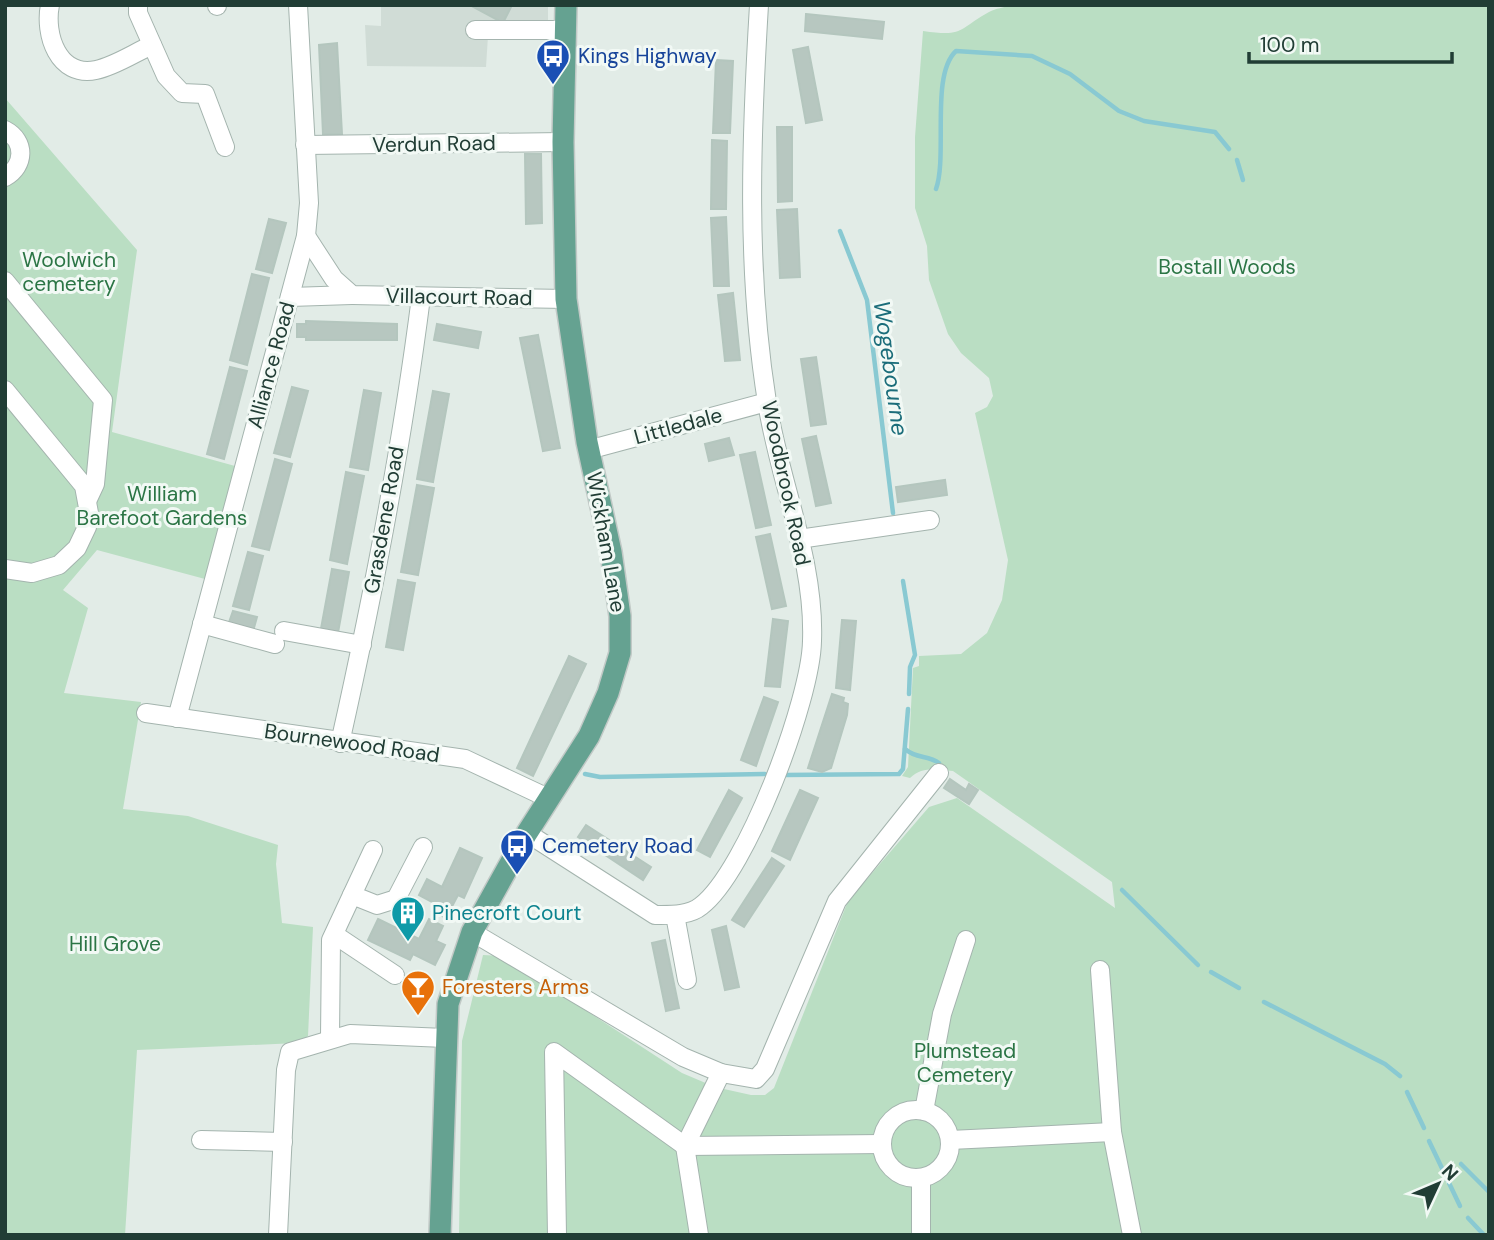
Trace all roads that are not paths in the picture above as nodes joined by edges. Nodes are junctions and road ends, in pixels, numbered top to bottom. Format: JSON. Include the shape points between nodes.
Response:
{"nodes":[{"id":1,"x":50,"y":5,"type":"edge"},
{"id":2,"x":138,"y":5,"type":"edge"},
{"id":3,"x":298,"y":5,"type":"edge"},
{"id":4,"x":566,"y":5,"type":"edge"},
{"id":5,"x":759,"y":5,"type":"edge"},
{"id":6,"x":475,"y":30,"type":"dead end"},
{"id":7,"x":565,"y":30,"type":"junction"},
{"id":8,"x":152,"y":45,"type":"junction"},
{"id":9,"x":5,"y":120,"type":"edge"},
{"id":10,"x":11,"y":134,"type":"edge"},
{"id":11,"x":563,"y":142,"type":"junction"},
{"id":12,"x":305,"y":145,"type":"junction"},
{"id":13,"x":225,"y":147,"type":"dead end"},
{"id":14,"x":5,"y":177,"type":"edge"},
{"id":15,"x":306,"y":236,"type":"junction"},
{"id":16,"x":5,"y":281,"type":"edge"},
{"id":17,"x":352,"y":295,"type":"junction"},
{"id":18,"x":290,"y":297,"type":"junction"},
{"id":19,"x":421,"y":297,"type":"junction"},
{"id":20,"x":566,"y":299,"type":"junction"},
{"id":21,"x":5,"y":390,"type":"edge"},
{"id":22,"x":767,"y":402,"type":"junction"},
{"id":23,"x":588,"y":450,"type":"junction"},
{"id":24,"x":88,"y":499,"type":"junction"},
{"id":25,"x":930,"y":520,"type":"dead end"},
{"id":26,"x":799,"y":539,"type":"junction"},
{"id":27,"x":5,"y":569,"type":"edge"},
{"id":28,"x":202,"y":624,"type":"junction"},
{"id":29,"x":362,"y":645,"type":"junction"},
{"id":30,"x":146,"y":713,"type":"dead end"},
{"id":31,"x":177,"y":718,"type":"junction"},
{"id":32,"x":340,"y":743,"type":"junction"},
{"id":33,"x":939,"y":773,"type":"dead end"},
{"id":34,"x":550,"y":799,"type":"junction"},
{"id":35,"x":527,"y":833,"type":"junction"},
{"id":36,"x":423,"y":847,"type":"dead end"},
{"id":37,"x":373,"y":850,"type":"dead end"},
{"id":38,"x":352,"y":895,"type":"junction"},
{"id":39,"x":675,"y":915,"type":"junction"},
{"id":40,"x":472,"y":932,"type":"junction"},
{"id":41,"x":335,"y":935,"type":"junction"},
{"id":42,"x":966,"y":940,"type":"dead end"},
{"id":43,"x":1100,"y":970,"type":"dead end"},
{"id":44,"x":396,"y":975,"type":"dead end"},
{"id":45,"x":687,"y":981,"type":"dead end"},
{"id":46,"x":330,"y":1038,"type":"junction"},
{"id":47,"x":446,"y":1038,"type":"junction"},
{"id":48,"x":721,"y":1073,"type":"junction"},
{"id":49,"x":924,"y":1111,"type":"junction"},
{"id":50,"x":1112,"y":1132,"type":"junction"},
{"id":51,"x":201,"y":1140,"type":"dead end"},
{"id":52,"x":950,"y":1140,"type":"junction"},
{"id":53,"x":283,"y":1142,"type":"junction"},
{"id":54,"x":882,"y":1144,"type":"junction"},
{"id":55,"x":685,"y":1146,"type":"junction"},
{"id":56,"x":921,"y":1178,"type":"junction"},
{"id":57,"x":278,"y":1235,"type":"edge"},
{"id":58,"x":440,"y":1235,"type":"edge"},
{"id":59,"x":556,"y":1235,"type":"edge"},
{"id":60,"x":699,"y":1235,"type":"edge"},
{"id":61,"x":921,"y":1235,"type":"edge"},
{"id":62,"x":1132,"y":1235,"type":"edge"}],
"edges":[{"from":1,"to":8,"type":"street","via":[[48,32],[53,46],[61,60],[78,69],[94,70]]},
{"from":2,"to":8,"type":"street"},
{"from":3,"to":12,"type":"street","name":"Alliance Road"},
{"from":4,"to":7,"type":"main road","name":"Wickham Lane"},
{"from":5,"to":22,"type":"street","name":"Woodbrook Road","via":[[751,208]]},
{"from":6,"to":7,"type":"street"},
{"from":7,"to":11,"type":"main road","name":"Wickham Lane"},
{"from":8,"to":13,"type":"street","via":[[173,87],[182,93],[205,94]]},
{"from":9,"to":10,"type":"street"},
{"from":10,"to":14,"type":"street","via":[[20,144],[21,160]]},
{"from":11,"to":12,"type":"street","name":"Verdun Road"},
{"from":11,"to":20,"type":"main road","name":"Wickham Lane"},
{"from":12,"to":15,"type":"street","name":"Alliance Road"},
{"from":15,"to":17,"type":"street","via":[[334,279]]},
{"from":15,"to":18,"type":"street","name":"Alliance Road"},
{"from":16,"to":24,"type":"street","via":[[103,400],[95,484]]},
{"from":17,"to":18,"type":"street","name":"Villacourt Road"},
{"from":17,"to":19,"type":"street","name":"Villacourt Road"},
{"from":18,"to":28,"type":"street","name":"Alliance Road"},
{"from":19,"to":20,"type":"street","name":"Villacourt Road"},
{"from":19,"to":29,"type":"street","name":"Grasdene Road","via":[[410,383]]},
{"from":20,"to":23,"type":"main road","name":"Wickham Lane"},
{"from":21,"to":24,"type":"street","via":[[84,486]]},
{"from":22,"to":23,"type":"street","name":"Littledale"},
{"from":22,"to":26,"type":"street","name":"Woodbrook Road"},
{"from":23,"to":34,"type":"main road","name":"Wickham Lane","via":[[611,552],[620,653],[600,714]]},
{"from":24,"to":27,"type":"street","via":[[87,527],[68,558],[32,573]]},
{"from":25,"to":26,"type":"street"},
{"from":26,"to":39,"type":"street","name":"Woodbrook Road","via":[[812,642],[797,719],[745,843],[717,889],[702,906]]},
{"from":28,"to":29,"type":"street","via":[[279,638]]},
{"from":28,"to":31,"type":"street","name":"Alliance Road"},
{"from":29,"to":32,"type":"street","name":"Grasdene Road"},
{"from":30,"to":31,"type":"street","name":"Bournewood Road"},
{"from":31,"to":32,"type":"street","name":"Bournewood Road"},
{"from":32,"to":34,"type":"street","name":"Bournewood Road","via":[[465,759]]},
{"from":33,"to":48,"type":"street","via":[[837,901],[765,1069],[756,1079]]},
{"from":34,"to":35,"type":"main road","name":"Wickham Lane"},
{"from":35,"to":39,"type":"street","via":[[655,915]]},
{"from":35,"to":40,"type":"main road","name":"Wickham Lane"},
{"from":36,"to":38,"type":"street","via":[[396,899],[377,905]]},
{"from":37,"to":38,"type":"street"},
{"from":38,"to":41,"type":"street"},
{"from":39,"to":45,"type":"street"},
{"from":40,"to":47,"type":"main road","name":"Wickham Lane","via":[[448,1004]]},
{"from":40,"to":48,"type":"street","via":[[682,1057]]},
{"from":41,"to":44,"type":"street"},
{"from":41,"to":46,"type":"street","via":[[330,947]]},
{"from":42,"to":49,"type":"street","via":[[942,1014]]},
{"from":43,"to":50,"type":"street"},
{"from":46,"to":47,"type":"street","via":[[351,1034]]},
{"from":46,"to":53,"type":"street","via":[[287,1055]]},
{"from":47,"to":58,"type":"main road","name":"Wickham Lane"},
{"from":48,"to":55,"type":"street"},
{"from":49,"to":52,"type":"street","via":[[942,1122]]},
{"from":49,"to":54,"type":"street","via":[[895,1117]]},
{"from":50,"to":52,"type":"street"},
{"from":50,"to":62,"type":"street"},
{"from":51,"to":53,"type":"street"},
{"from":52,"to":56,"type":"street","via":[[946,1160]]},
{"from":53,"to":57,"type":"street"},
{"from":54,"to":55,"type":"street"},
{"from":54,"to":56,"type":"street","via":[[884,1155],[898,1173]]},
{"from":55,"to":59,"type":"street","via":[[554,1052]]},
{"from":55,"to":60,"type":"street"},
{"from":56,"to":61,"type":"street"}]}
